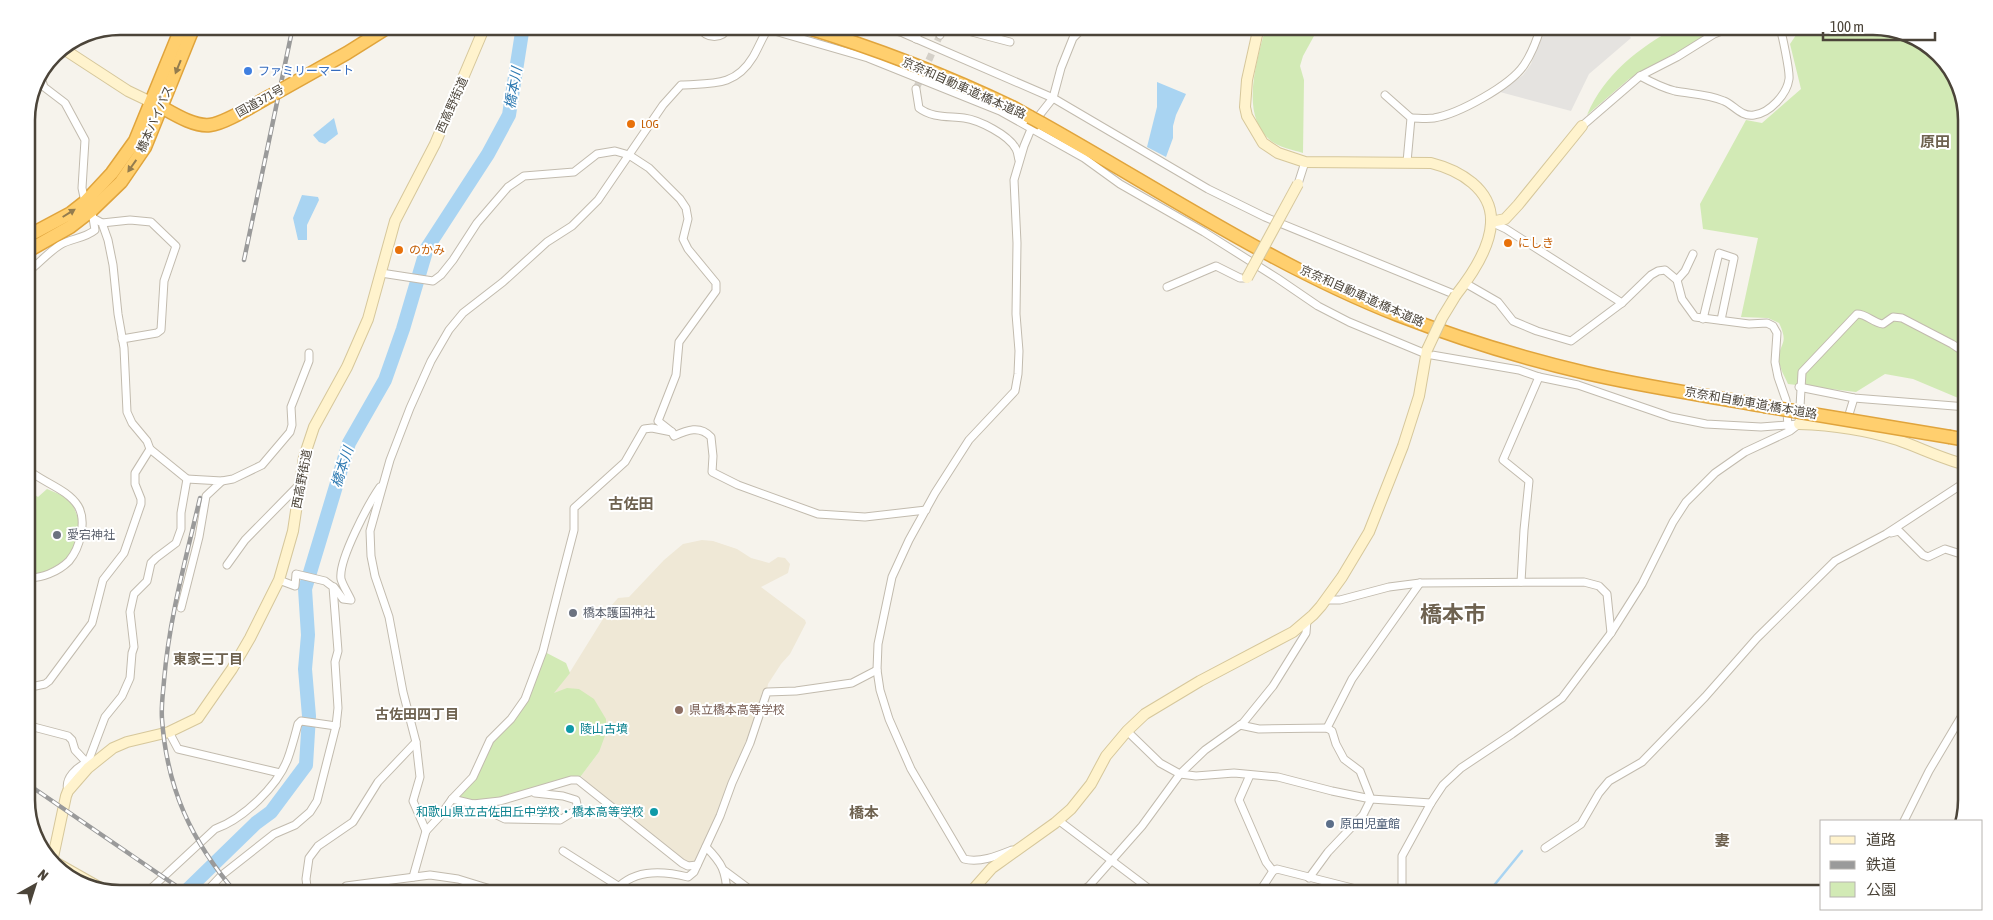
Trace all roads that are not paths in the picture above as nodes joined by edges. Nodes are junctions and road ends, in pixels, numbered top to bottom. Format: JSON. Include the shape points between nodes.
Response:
{"nodes":[{"id":1,"x":179,"y":35,"type":"edge"},
{"id":2,"x":190,"y":35,"type":"edge"},
{"id":3,"x":375,"y":35,"type":"edge"},
{"id":4,"x":481,"y":35,"type":"edge"},
{"id":5,"x":709,"y":35,"type":"edge"},
{"id":6,"x":723,"y":35,"type":"edge"},
{"id":7,"x":764,"y":35,"type":"edge"},
{"id":8,"x":791,"y":35,"type":"edge"},
{"id":9,"x":832,"y":35,"type":"edge"},
{"id":10,"x":905,"y":35,"type":"edge"},
{"id":11,"x":917,"y":35,"type":"edge"},
{"id":12,"x":983,"y":35,"type":"edge"},
{"id":13,"x":1076,"y":35,"type":"edge"},
{"id":14,"x":1257,"y":35,"type":"edge"},
{"id":15,"x":1538,"y":35,"type":"edge"},
{"id":16,"x":1712,"y":35,"type":"edge"},
{"id":17,"x":1781,"y":35,"type":"edge"},
{"id":18,"x":916,"y":39,"type":"junction"},
{"id":19,"x":1010,"y":42,"type":"dead end"},
{"id":20,"x":69,"y":52,"type":"edge"},
{"id":21,"x":1640,"y":76,"type":"junction"},
{"id":22,"x":43,"y":84,"type":"edge"},
{"id":23,"x":916,"y":88,"type":"tunnel mouth"},
{"id":24,"x":1385,"y":95,"type":"dead end"},
{"id":25,"x":1053,"y":98,"type":"junction"},
{"id":26,"x":156,"y":105,"type":"junction"},
{"id":27,"x":1411,"y":118,"type":"junction"},
{"id":28,"x":1034,"y":123,"type":"junction"},
{"id":29,"x":1582,"y":126,"type":"joint"},
{"id":30,"x":629,"y":155,"type":"junction"},
{"id":31,"x":1019,"y":161,"type":"junction"},
{"id":32,"x":1305,"y":162,"type":"junction"},
{"id":33,"x":1407,"y":162,"type":"junction"},
{"id":34,"x":1298,"y":184,"type":"joint"},
{"id":35,"x":90,"y":210,"type":"junction"},
{"id":36,"x":1491,"y":222,"type":"junction"},
{"id":37,"x":102,"y":223,"type":"junction"},
{"id":38,"x":35,"y":232,"type":"edge"},
{"id":39,"x":35,"y":247,"type":"edge"},
{"id":40,"x":1693,"y":254,"type":"dead end"},
{"id":41,"x":35,"y":266,"type":"edge"},
{"id":42,"x":381,"y":273,"type":"junction"},
{"id":43,"x":1248,"y":278,"type":"joint"},
{"id":44,"x":1677,"y":280,"type":"junction"},
{"id":45,"x":1465,"y":283,"type":"junction"},
{"id":46,"x":1167,"y":287,"type":"dead end"},
{"id":47,"x":1456,"y":294,"type":"junction"},
{"id":48,"x":1622,"y":302,"type":"junction"},
{"id":49,"x":1703,"y":319,"type":"junction"},
{"id":50,"x":1721,"y":320,"type":"junction"},
{"id":51,"x":122,"y":339,"type":"junction"},
{"id":52,"x":1958,"y":348,"type":"edge"},
{"id":53,"x":1426,"y":352,"type":"junction"},
{"id":54,"x":309,"y":353,"type":"dead end"},
{"id":55,"x":1539,"y":377,"type":"junction"},
{"id":56,"x":1800,"y":387,"type":"junction"},
{"id":57,"x":1854,"y":398,"type":"junction"},
{"id":58,"x":1958,"y":406,"type":"edge"},
{"id":59,"x":1787,"y":423,"type":"junction"},
{"id":60,"x":1799,"y":424,"type":"junction"},
{"id":61,"x":1844,"y":428,"type":"junction"},
{"id":62,"x":1790,"y":431,"type":"junction"},
{"id":63,"x":672,"y":432,"type":"junction"},
{"id":64,"x":1958,"y":438,"type":"edge"},
{"id":65,"x":150,"y":449,"type":"junction"},
{"id":66,"x":1958,"y":462,"type":"edge"},
{"id":67,"x":35,"y":475,"type":"edge"},
{"id":68,"x":187,"y":479,"type":"junction"},
{"id":69,"x":222,"y":481,"type":"junction"},
{"id":70,"x":383,"y":483,"type":"junction"},
{"id":71,"x":299,"y":484,"type":"junction"},
{"id":72,"x":1958,"y":487,"type":"edge"},
{"id":73,"x":926,"y":510,"type":"junction"},
{"id":74,"x":1886,"y":534,"type":"junction"},
{"id":75,"x":1958,"y":553,"type":"edge"},
{"id":76,"x":227,"y":565,"type":"dead end"},
{"id":77,"x":35,"y":576,"type":"edge"},
{"id":78,"x":279,"y":580,"type":"junction"},
{"id":79,"x":1521,"y":582,"type":"junction"},
{"id":80,"x":1420,"y":583,"type":"junction"},
{"id":81,"x":333,"y":587,"type":"junction"},
{"id":82,"x":1325,"y":600,"type":"junction"},
{"id":83,"x":181,"y":608,"type":"dead end"},
{"id":84,"x":1307,"y":620,"type":"junction"},
{"id":85,"x":1611,"y":633,"type":"junction"},
{"id":86,"x":877,"y":670,"type":"junction"},
{"id":87,"x":35,"y":686,"type":"edge"},
{"id":88,"x":1958,"y":722,"type":"edge"},
{"id":89,"x":1240,"y":725,"type":"junction"},
{"id":90,"x":336,"y":726,"type":"junction"},
{"id":91,"x":35,"y":727,"type":"edge"},
{"id":92,"x":1327,"y":728,"type":"junction"},
{"id":93,"x":1126,"y":731,"type":"junction"},
{"id":94,"x":170,"y":732,"type":"junction"},
{"id":95,"x":416,"y":742,"type":"junction"},
{"id":96,"x":89,"y":765,"type":"junction"},
{"id":97,"x":280,"y":773,"type":"junction"},
{"id":98,"x":1180,"y":774,"type":"junction"},
{"id":99,"x":1250,"y":775,"type":"junction"},
{"id":100,"x":532,"y":793,"type":"junction"},
{"id":101,"x":452,"y":799,"type":"junction"},
{"id":102,"x":1371,"y":799,"type":"junction"},
{"id":103,"x":1431,"y":803,"type":"junction"},
{"id":104,"x":473,"y":804,"type":"junction"},
{"id":105,"x":1058,"y":820,"type":"junction"},
{"id":106,"x":1904,"y":820,"type":"edge"},
{"id":107,"x":426,"y":831,"type":"junction"},
{"id":108,"x":1024,"y":845,"type":"junction"},
{"id":109,"x":706,"y":847,"type":"junction"},
{"id":110,"x":1545,"y":848,"type":"dead end"},
{"id":111,"x":563,"y":851,"type":"dead end"},
{"id":112,"x":55,"y":854,"type":"edge"},
{"id":113,"x":1112,"y":860,"type":"junction"},
{"id":114,"x":697,"y":865,"type":"junction"},
{"id":115,"x":725,"y":871,"type":"junction"},
{"id":116,"x":1273,"y":872,"type":"junction"},
{"id":117,"x":412,"y":877,"type":"junction"},
{"id":118,"x":1309,"y":878,"type":"junction"},
{"id":119,"x":155,"y":885,"type":"edge"},
{"id":120,"x":213,"y":885,"type":"edge"},
{"id":121,"x":307,"y":885,"type":"edge"},
{"id":122,"x":353,"y":885,"type":"edge"},
{"id":123,"x":478,"y":885,"type":"edge"},
{"id":124,"x":616,"y":885,"type":"edge"},
{"id":125,"x":619,"y":885,"type":"edge"},
{"id":126,"x":726,"y":885,"type":"edge"},
{"id":127,"x":744,"y":885,"type":"edge"},
{"id":128,"x":977,"y":885,"type":"edge"},
{"id":129,"x":1090,"y":885,"type":"edge"},
{"id":130,"x":1144,"y":885,"type":"edge"},
{"id":131,"x":1264,"y":885,"type":"edge"},
{"id":132,"x":1339,"y":885,"type":"edge"},
{"id":133,"x":1402,"y":885,"type":"edge"}],
"edges":[{"from":1,"to":26,"type":"highway","name":"橋本バイパス"},
{"from":2,"to":26,"type":"highway","name":"橋本バイパス","one_way":true},
{"from":3,"to":26,"type":"highway","name":"国道371号","bridge":true,"via":[[274,94],[210,125],[197,124]]},
{"from":4,"to":42,"type":"street","name":"西高野街道","via":[[435,144],[395,222]]},
{"from":5,"to":6,"type":"street"},
{"from":7,"to":30,"type":"street","via":[[750,61],[727,81],[681,85],[663,105]]},
{"from":8,"to":28,"type":"street","via":[[889,66]]},
{"from":9,"to":28,"type":"highway","name":"京奈和自動車道;橋本道路","bridge":true,"via":[[949,78],[1014,108]]},
{"from":10,"to":18,"type":"street"},
{"from":11,"to":18,"type":"street"},
{"from":12,"to":19,"type":"street"},
{"from":13,"to":25,"type":"street","via":[[1061,68]]},
{"from":14,"to":32,"type":"street","via":[[1245,93],[1247,116],[1263,143],[1278,153]]},
{"from":15,"to":27,"type":"street","via":[[1523,67],[1501,87],[1456,112],[1433,118]]},
{"from":16,"to":21,"type":"street"},
{"from":17,"to":21,"type":"street","via":[[1789,78],[1784,94],[1768,110],[1754,115],[1742,113],[1725,101],[1674,90]]},
{"from":18,"to":25,"type":"street"},
{"from":20,"to":26,"type":"street"},
{"from":21,"to":29,"type":"street"},
{"from":22,"to":35,"type":"street","via":[[65,103],[85,140],[82,188]]},
{"from":23,"to":31,"type":"street","via":[[919,108],[928,114],[966,118],[980,123],[1011,142]]},
{"from":24,"to":27,"type":"street"},
{"from":25,"to":28,"type":"street"},
{"from":25,"to":47,"type":"street","via":[[1186,176],[1265,217]]},
{"from":26,"to":35,"type":"highway","name":"橋本バイパス","via":[[145,147],[121,182]]},
{"from":27,"to":33,"type":"street"},
{"from":28,"to":31,"type":"street"},
{"from":28,"to":53,"type":"street","via":[[1120,184],[1211,236],[1318,306],[1349,322]]},
{"from":28,"to":64,"type":"highway","name":"京奈和自動車道;橋本道路","bridge":true,"via":[[1334,287],[1462,338],[1588,373]]},
{"from":29,"to":36,"type":"street","via":[[1512,212],[1505,219]]},
{"from":30,"to":42,"type":"street","via":[[615,151],[597,154],[574,172],[524,176],[503,191],[453,260],[433,281]]},
{"from":30,"to":63,"type":"street","via":[[649,168],[686,208],[688,220],[684,239],[688,249],[716,283],[716,291],[678,342],[676,375],[658,421]]},
{"from":30,"to":70,"type":"street","via":[[598,200],[572,226],[547,242],[480,298],[449,330],[410,408]]},
{"from":31,"to":73,"type":"street","via":[[1014,180],[1019,351],[1015,391],[970,440]]},
{"from":32,"to":33,"type":"street"},
{"from":32,"to":34,"type":"street"},
{"from":33,"to":36,"type":"street","via":[[1431,163],[1464,175],[1479,189]]},
{"from":34,"to":43,"type":"street","bridge":true},
{"from":35,"to":37,"type":"street"},
{"from":38,"to":35,"type":"highway","name":"橋本バイパス","one_way":true,"via":[[71,213]]},
{"from":35,"to":39,"type":"highway","name":"橋本バイパス","via":[[70,227]]},
{"from":35,"to":41,"type":"street","via":[[95,230],[60,245]]},
{"from":36,"to":45,"type":"street","via":[[1487,241]]},
{"from":36,"to":48,"type":"street"},
{"from":37,"to":51,"type":"street","via":[[113,265]]},
{"from":37,"to":51,"type":"street","via":[[151,222],[176,246],[164,281],[161,330]]},
{"from":40,"to":44,"type":"street"},
{"from":42,"to":71,"type":"street","name":"西高野街道","via":[[368,319],[314,427]]},
{"from":43,"to":46,"type":"street","via":[[1240,278],[1216,266]]},
{"from":44,"to":48,"type":"street","via":[[1665,270],[1658,270]]},
{"from":44,"to":49,"type":"street","via":[[1682,299],[1695,318]]},
{"from":45,"to":47,"type":"street"},
{"from":45,"to":48,"type":"street","via":[[1498,302],[1513,321],[1571,342]]},
{"from":47,"to":53,"type":"street","bridge":true},
{"from":49,"to":50,"type":"street"},
{"from":49,"to":50,"type":"street","via":[[1719,253],[1734,258]]},
{"from":50,"to":59,"type":"street","via":[[1767,323],[1776,329],[1775,362],[1786,400]]},
{"from":51,"to":65,"type":"street","via":[[127,412]]},
{"from":52,"to":56,"type":"street","via":[[1902,318],[1893,317],[1878,324],[1863,314],[1857,314],[1802,372]]},
{"from":53,"to":55,"type":"street","via":[[1519,370]]},
{"from":53,"to":82,"type":"street","via":[[1419,396],[1404,446],[1369,532]]},
{"from":54,"to":69,"type":"street","via":[[303,380],[291,407],[290,432],[262,465]]},
{"from":55,"to":59,"type":"street","via":[[1578,385],[1671,416],[1706,424],[1761,427]]},
{"from":55,"to":79,"type":"street","via":[[1503,460],[1529,481]]},
{"from":56,"to":57,"type":"street"},
{"from":56,"to":60,"type":"street"},
{"from":57,"to":58,"type":"street"},
{"from":57,"to":61,"type":"street"},
{"from":59,"to":60,"type":"street"},
{"from":59,"to":62,"type":"street"},
{"from":60,"to":61,"type":"street"},
{"from":60,"to":62,"type":"street"},
{"from":61,"to":66,"type":"street","via":[[1899,441]]},
{"from":62,"to":85,"type":"street","via":[[1745,452],[1715,473],[1686,502],[1642,584]]},
{"from":63,"to":73,"type":"street","via":[[674,436],[695,428],[703,431],[711,438],[712,472],[738,485],[818,514],[865,517]]},
{"from":63,"to":101,"type":"street","via":[[644,429],[625,462],[574,508],[574,530],[543,651],[525,699],[490,740],[473,777]]},
{"from":65,"to":68,"type":"street"},
{"from":65,"to":87,"type":"street","via":[[135,473],[141,500],[136,520],[124,553],[103,580],[92,623],[49,682]]},
{"from":67,"to":77,"type":"street","via":[[74,502],[81,512],[82,526],[69,561],[44,576]]},
{"from":68,"to":69,"type":"street"},
{"from":68,"to":96,"type":"street","via":[[180,513],[181,529],[176,543],[151,564],[147,581],[134,594],[130,612],[134,647],[130,678],[122,696],[105,717]]},
{"from":69,"to":83,"type":"street","via":[[206,496]]},
{"from":70,"to":81,"type":"street","via":[[365,510],[345,558],[341,579],[351,600],[343,599]]},
{"from":70,"to":95,"type":"street","via":[[370,531],[371,556],[389,617]]},
{"from":71,"to":76,"type":"street","via":[[245,540]]},
{"from":71,"to":78,"type":"street","name":"西高野街道","via":[[292,531]]},
{"from":72,"to":74,"type":"street"},
{"from":73,"to":86,"type":"street","via":[[892,577],[878,644]]},
{"from":74,"to":75,"type":"street","via":[[1900,531],[1928,557],[1945,548]]},
{"from":74,"to":110,"type":"street","via":[[1835,561],[1757,638],[1642,762],[1609,781],[1581,824]]},
{"from":78,"to":81,"type":"street","via":[[295,586],[296,574],[325,581]]},
{"from":78,"to":94,"type":"street","name":"西高野街道","via":[[250,638],[198,718]]},
{"from":79,"to":80,"type":"street"},
{"from":79,"to":85,"type":"street","via":[[1584,582],[1599,586],[1608,594]]},
{"from":80,"to":82,"type":"street","via":[[1389,587],[1340,600]]},
{"from":80,"to":92,"type":"street","via":[[1352,679]]},
{"from":81,"to":90,"type":"street","via":[[338,651],[335,662]]},
{"from":82,"to":84,"type":"street"},
{"from":84,"to":89,"type":"street","via":[[1306,634],[1273,686]]},
{"from":84,"to":93,"type":"street","via":[[1293,632],[1146,714]]},
{"from":85,"to":103,"type":"street","via":[[1562,698],[1461,768],[1443,785]]},
{"from":86,"to":108,"type":"street","via":[[889,719],[910,770],[964,859],[995,857]]},
{"from":86,"to":109,"type":"street","via":[[852,683],[766,692],[750,743]]},
{"from":88,"to":106,"type":"street","via":[[1928,771]]},
{"from":89,"to":92,"type":"street","via":[[1259,729]]},
{"from":89,"to":98,"type":"street","via":[[1205,750]]},
{"from":90,"to":97,"type":"street","via":[[301,721]]},
{"from":90,"to":120,"type":"street","via":[[322,788],[310,812],[295,825],[274,834]]},
{"from":91,"to":96,"type":"street","via":[[68,736],[75,750]]},
{"from":92,"to":102,"type":"street","via":[[1332,731],[1344,759],[1360,771]]},
{"from":93,"to":98,"type":"street","via":[[1160,763]]},
{"from":93,"to":105,"type":"street","via":[[1106,756],[1091,784]]},
{"from":94,"to":96,"type":"street","name":"西高野街道","via":[[127,742]]},
{"from":94,"to":97,"type":"street","via":[[178,748]]},
{"from":95,"to":107,"type":"street","via":[[420,777],[414,801]]},
{"from":95,"to":121,"type":"street","via":[[378,782],[353,822],[318,846],[309,858]]},
{"from":96,"to":112,"type":"street","name":"西高野街道","via":[[68,791]]},
{"from":97,"to":119,"type":"street","via":[[250,807],[233,821],[216,829]]},
{"from":98,"to":99,"type":"street"},
{"from":98,"to":113,"type":"street"},
{"from":99,"to":102,"type":"street","via":[[1278,777]]},
{"from":99,"to":116,"type":"street","via":[[1239,800]]},
{"from":100,"to":104,"type":"street"},
{"from":100,"to":104,"type":"street","via":[[576,800],[578,809],[560,820],[504,820]]},
{"from":100,"to":114,"type":"street","via":[[578,780],[682,863]]},
{"from":101,"to":104,"type":"street"},
{"from":101,"to":107,"type":"street"},
{"from":102,"to":103,"type":"street"},
{"from":102,"to":118,"type":"street","via":[[1363,815]]},
{"from":103,"to":133,"type":"street","via":[[1402,856]]},
{"from":105,"to":108,"type":"street"},
{"from":105,"to":113,"type":"street"},
{"from":107,"to":117,"type":"street"},
{"from":108,"to":128,"type":"street","via":[[992,868]]},
{"from":109,"to":114,"type":"street"},
{"from":109,"to":115,"type":"street"},
{"from":111,"to":124,"type":"street"},
{"from":113,"to":129,"type":"street"},
{"from":113,"to":130,"type":"street"},
{"from":114,"to":125,"type":"street","via":[[688,877],[649,872]]},
{"from":115,"to":126,"type":"street"},
{"from":115,"to":127,"type":"street"},
{"from":116,"to":118,"type":"street","via":[[1277,870]]},
{"from":116,"to":131,"type":"street"},
{"from":117,"to":122,"type":"street"},
{"from":117,"to":123,"type":"street","via":[[430,875]]},
{"from":118,"to":132,"type":"street"}]}
